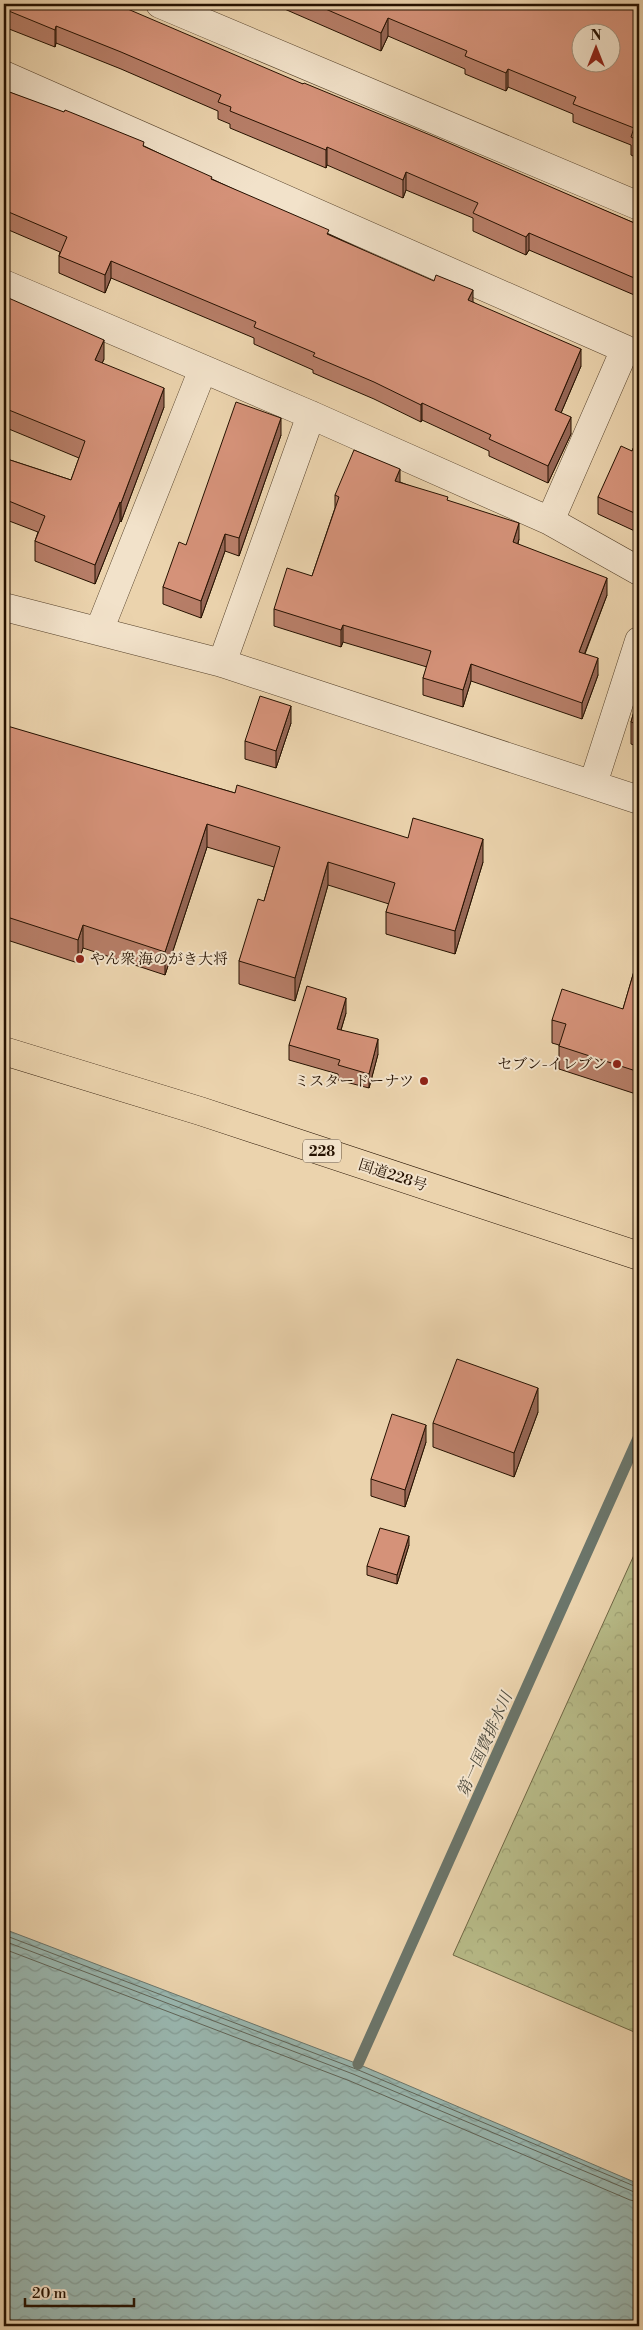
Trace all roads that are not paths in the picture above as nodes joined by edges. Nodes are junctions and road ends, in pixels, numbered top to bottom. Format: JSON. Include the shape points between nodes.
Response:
{"nodes":[{"id":1,"x":160,"y":4,"type":"edge"},
{"id":2,"x":4,"y":75,"type":"edge"},
{"id":3,"x":639,"y":206,"type":"edge"},
{"id":4,"x":4,"y":284,"type":"edge"},
{"id":5,"x":203,"y":369,"type":"junction"},
{"id":6,"x":311,"y":415,"type":"junction"},
{"id":7,"x":550,"y":521,"type":"junction"},
{"id":8,"x":639,"y":571,"type":"edge"},
{"id":9,"x":4,"y":607,"type":"edge"},
{"id":10,"x":99,"y":631,"type":"junction"},
{"id":11,"x":639,"y":641,"type":"edge"},
{"id":12,"x":222,"y":663,"type":"junction"},
{"id":13,"x":593,"y":784,"type":"junction"},
{"id":14,"x":639,"y":800,"type":"edge"},
{"id":15,"x":4,"y":1051,"type":"edge"},
{"id":16,"x":639,"y":1256,"type":"edge"}],
"edges":[{"from":1,"to":3,"type":"street"},
{"from":2,"to":7,"type":"street","via":[[625,349]]},
{"from":4,"to":5,"type":"street"},
{"from":5,"to":6,"type":"street"},
{"from":5,"to":10,"type":"street"},
{"from":6,"to":7,"type":"street"},
{"from":6,"to":12,"type":"street"},
{"from":7,"to":8,"type":"street"},
{"from":9,"to":10,"type":"street"},
{"from":10,"to":12,"type":"street"},
{"from":11,"to":13,"type":"street"},
{"from":12,"to":13,"type":"street"},
{"from":13,"to":14,"type":"street"},
{"from":15,"to":16,"type":"highway","name":"国道228号","number":"228","via":[[200,1111]]}]}
